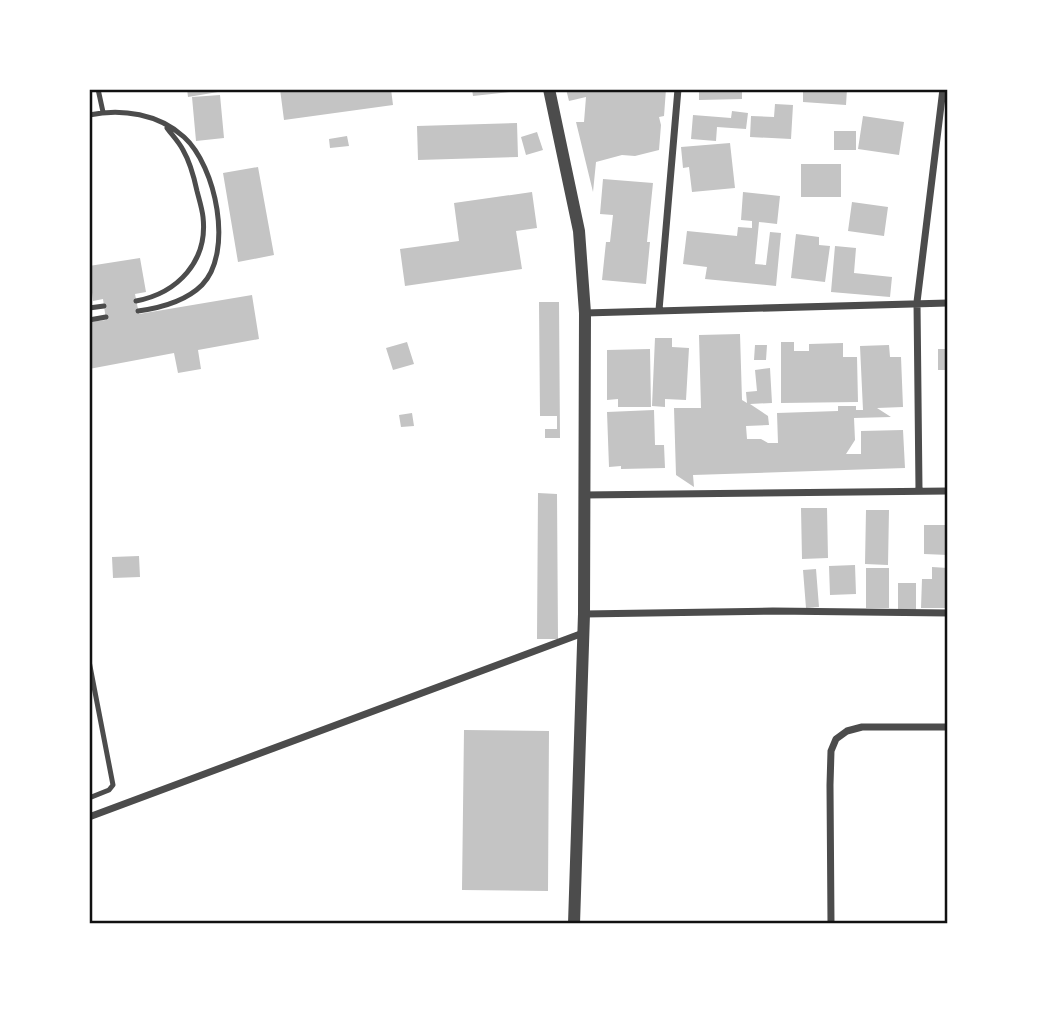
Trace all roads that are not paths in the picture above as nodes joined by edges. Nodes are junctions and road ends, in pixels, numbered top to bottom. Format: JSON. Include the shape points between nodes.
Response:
{"nodes":[{"id":1,"x":98,"y":89,"type":"edge"},
{"id":2,"x":549,"y":89,"type":"edge"},
{"id":3,"x":678,"y":89,"type":"edge"},
{"id":4,"x":943,"y":89,"type":"edge"},
{"id":5,"x":103,"y":112,"type":"junction"},
{"id":6,"x":89,"y":115,"type":"edge"},
{"id":7,"x":163,"y":122,"type":"junction"},
{"id":8,"x":136,"y":301,"type":"dead end"},
{"id":9,"x":917,"y":303,"type":"junction"},
{"id":10,"x":948,"y":303,"type":"edge"},
{"id":11,"x":104,"y":306,"type":"dead end"},
{"id":12,"x":89,"y":308,"type":"edge"},
{"id":13,"x":659,"y":310,"type":"junction"},
{"id":14,"x":138,"y":311,"type":"dead end"},
{"id":15,"x":585,"y":313,"type":"junction"},
{"id":16,"x":106,"y":317,"type":"dead end"},
{"id":17,"x":89,"y":320,"type":"edge"},
{"id":18,"x":919,"y":490,"type":"junction"},
{"id":19,"x":948,"y":491,"type":"edge"},
{"id":20,"x":583,"y":495,"type":"junction"},
{"id":21,"x":948,"y":613,"type":"edge"},
{"id":22,"x":584,"y":614,"type":"junction"},
{"id":23,"x":583,"y":633,"type":"junction"},
{"id":24,"x":89,"y":661,"type":"edge"},
{"id":25,"x":948,"y":727,"type":"edge"},
{"id":26,"x":89,"y":798,"type":"edge"},
{"id":27,"x":89,"y":817,"type":"edge"},
{"id":28,"x":574,"y":924,"type":"edge"},
{"id":29,"x":831,"y":924,"type":"edge"}],
"edges":[{"from":1,"to":5,"type":"lane"},
{"from":2,"to":15,"type":"street","via":[[579,231]]},
{"from":3,"to":13,"type":"street"},
{"from":4,"to":9,"type":"street"},
{"from":5,"to":6,"type":"lane"},
{"from":5,"to":7,"type":"lane","via":[[141,114]]},
{"from":7,"to":8,"type":"lane","via":[[183,149],[194,178],[203,218],[202,238],[195,262],[179,282],[159,296]]},
{"from":7,"to":14,"type":"lane","via":[[185,138],[199,158],[211,184],[219,237],[215,267],[202,286],[179,300]]},
{"from":9,"to":10,"type":"street"},
{"from":9,"to":13,"type":"street"},
{"from":9,"to":18,"type":"street"},
{"from":11,"to":12,"type":"lane"},
{"from":13,"to":15,"type":"street"},
{"from":15,"to":20,"type":"street"},
{"from":16,"to":17,"type":"lane"},
{"from":18,"to":19,"type":"street"},
{"from":18,"to":20,"type":"street"},
{"from":20,"to":22,"type":"street"},
{"from":21,"to":22,"type":"street"},
{"from":22,"to":23,"type":"street"},
{"from":23,"to":27,"type":"street"},
{"from":23,"to":28,"type":"street"},
{"from":24,"to":26,"type":"lane","via":[[113,785]]},
{"from":25,"to":29,"type":"street","via":[[862,727],[836,739],[830,785]]}]}
